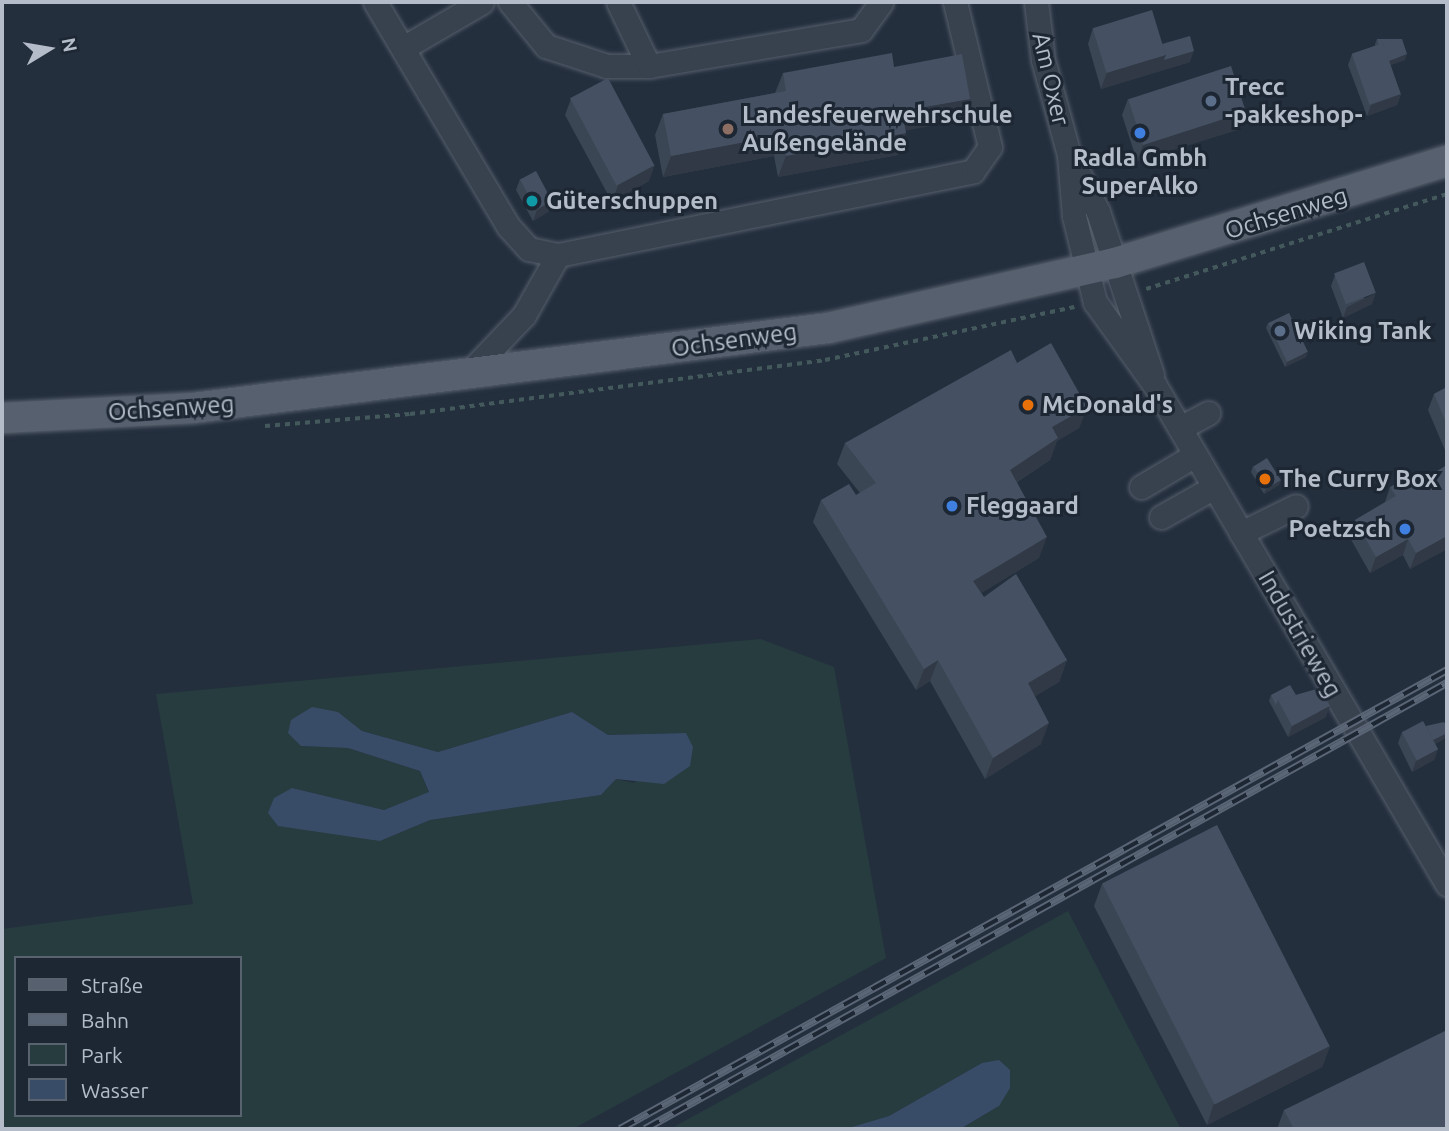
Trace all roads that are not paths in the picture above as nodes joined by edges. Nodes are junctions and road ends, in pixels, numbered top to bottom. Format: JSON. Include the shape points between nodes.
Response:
{"nodes":[{"id":1,"x":375,"y":2,"type":"edge"},
{"id":2,"x":482,"y":2,"type":"edge"},
{"id":3,"x":510,"y":2,"type":"edge"},
{"id":4,"x":618,"y":2,"type":"edge"},
{"id":5,"x":881,"y":2,"type":"edge"},
{"id":6,"x":955,"y":2,"type":"edge"},
{"id":7,"x":1036,"y":2,"type":"edge"},
{"id":8,"x":403,"y":48,"type":"junction"},
{"id":9,"x":649,"y":66,"type":"junction"},
{"id":10,"x":1069,"y":155,"type":"junction"},
{"id":11,"x":1447,"y":161,"type":"edge"},
{"id":12,"x":558,"y":255,"type":"junction"},
{"id":13,"x":1115,"y":263,"type":"junction"},
{"id":14,"x":1085,"y":271,"type":"junction"},
{"id":15,"x":466,"y":376,"type":"junction"},
{"id":16,"x":1154,"y":384,"type":"junction"},
{"id":17,"x":1208,"y":414,"type":"dead end"},
{"id":18,"x":2,"y":418,"type":"edge"},
{"id":19,"x":1180,"y":428,"type":"junction"},
{"id":20,"x":1195,"y":455,"type":"junction"},
{"id":21,"x":1141,"y":487,"type":"dead end"},
{"id":22,"x":1214,"y":487,"type":"junction"},
{"id":23,"x":1296,"y":506,"type":"dead end"},
{"id":24,"x":1161,"y":517,"type":"dead end"},
{"id":25,"x":1241,"y":533,"type":"junction"},
{"id":26,"x":1447,"y":884,"type":"edge"}],
"edges":[{"from":1,"to":8,"type":"street"},
{"from":2,"to":8,"type":"street"},
{"from":3,"to":9,"type":"street","via":[[545,46],[576,60]]},
{"from":4,"to":9,"type":"street"},
{"from":5,"to":9,"type":"street","via":[[861,30]]},
{"from":6,"to":12,"type":"street","via":[[990,147],[973,171]]},
{"from":7,"to":10,"type":"street","name":"Am Oxer","via":[[1043,60]]},
{"from":8,"to":12,"type":"street","via":[[508,226],[529,249]]},
{"from":10,"to":13,"type":"street","name":"Am Oxer"},
{"from":10,"to":14,"type":"street","name":"Am Oxer"},
{"from":11,"to":13,"type":"main road","name":"Ochsenweg"},
{"from":12,"to":15,"type":"street","via":[[524,315]]},
{"from":13,"to":14,"type":"main road","name":"Ochsenweg"},
{"from":13,"to":16,"type":"street","name":"Industrieweg"},
{"from":14,"to":15,"type":"main road","name":"Ochsenweg","via":[[828,328]]},
{"from":14,"to":16,"type":"street","name":"Industrieweg","via":[[1095,302]]},
{"from":15,"to":18,"type":"main road","name":"Ochsenweg","via":[[193,408]]},
{"from":16,"to":19,"type":"street","name":"Industrieweg"},
{"from":17,"to":19,"type":"street"},
{"from":19,"to":20,"type":"street","name":"Industrieweg"},
{"from":20,"to":21,"type":"street"},
{"from":20,"to":22,"type":"street","name":"Industrieweg"},
{"from":22,"to":24,"type":"street"},
{"from":22,"to":25,"type":"street","name":"Industrieweg"},
{"from":23,"to":25,"type":"street"},
{"from":25,"to":26,"type":"street","name":"Industrieweg"}]}
